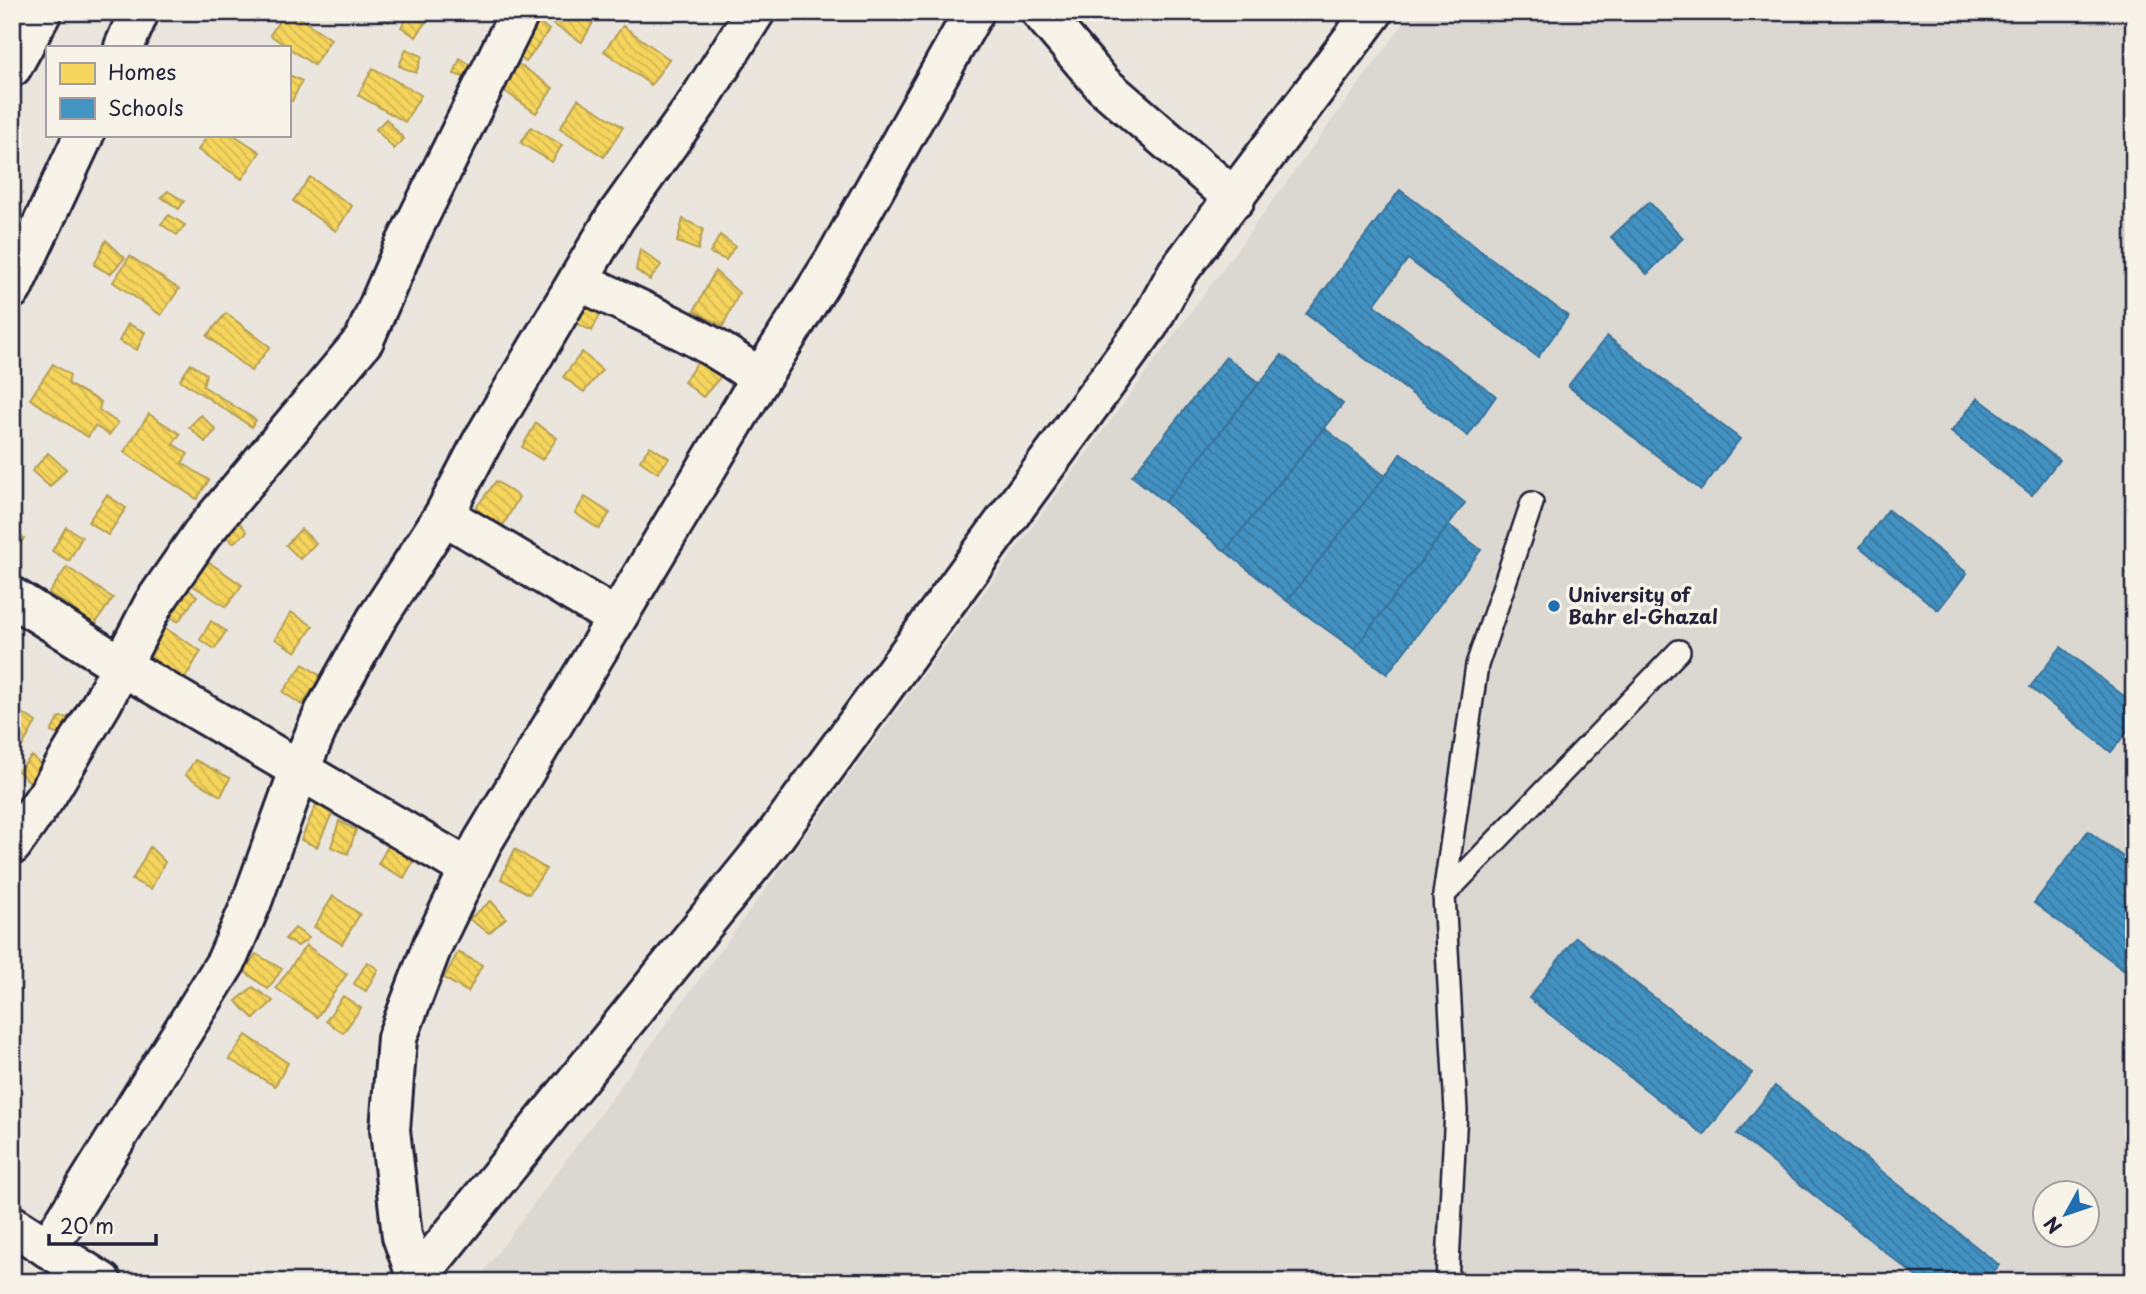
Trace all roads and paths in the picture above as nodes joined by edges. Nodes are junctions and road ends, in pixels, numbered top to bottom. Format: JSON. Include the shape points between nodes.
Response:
{"nodes":[{"id":1,"x":42,"y":12,"type":"edge"},
{"id":2,"x":139,"y":12,"type":"edge"},
{"id":3,"x":520,"y":12,"type":"edge"},
{"id":4,"x":755,"y":12,"type":"edge"},
{"id":5,"x":1041,"y":12,"type":"edge"},
{"id":6,"x":1373,"y":12,"type":"edge"},
{"id":7,"x":963,"y":17,"type":"edge"},
{"id":8,"x":124,"y":46,"type":"edge"},
{"id":9,"x":12,"y":66,"type":"edge"},
{"id":10,"x":84,"y":136,"type":"edge"},
{"id":11,"x":1235,"y":199,"type":"junction"},
{"id":12,"x":578,"y":280,"type":"junction"},
{"id":13,"x":12,"y":289,"type":"edge"},
{"id":14,"x":760,"y":379,"type":"junction"},
{"id":15,"x":1532,"y":503,"type":"dead end"},
{"id":16,"x":444,"y":515,"type":"junction"},
{"id":17,"x":12,"y":597,"type":"edge"},
{"id":18,"x":616,"y":618,"type":"junction"},
{"id":19,"x":1678,"y":651,"type":"dead end"},
{"id":20,"x":122,"y":666,"type":"junction"},
{"id":21,"x":299,"y":771,"type":"junction"},
{"id":22,"x":12,"y":845,"type":"edge"},
{"id":23,"x":469,"y":869,"type":"junction"},
{"id":24,"x":1444,"y":895,"type":"junction"},
{"id":25,"x":12,"y":1225,"type":"edge"},
{"id":26,"x":48,"y":1248,"type":"junction"},
{"id":27,"x":416,"y":1280,"type":"edge"},
{"id":28,"x":102,"y":1282,"type":"edge"},
{"id":29,"x":1447,"y":1282,"type":"edge"}],
"edges":[{"from":1,"to":9,"type":"street"},
{"from":2,"to":8,"type":"street"},
{"from":3,"to":20,"type":"street","via":[[404,247],[364,340],[201,535],[154,603]]},
{"from":4,"to":12,"type":"street"},
{"from":5,"to":11,"type":"street","via":[[1103,85]]},
{"from":6,"to":11,"type":"street"},
{"from":7,"to":14,"type":"street","via":[[834,261]]},
{"from":10,"to":13,"type":"street"},
{"from":11,"to":27,"type":"street","via":[[1177,273],[1149,324],[775,836]]},
{"from":12,"to":14,"type":"street","via":[[674,326]]},
{"from":12,"to":16,"type":"street"},
{"from":14,"to":18,"type":"street"},
{"from":15,"to":24,"type":"lane","via":[[1477,665]]},
{"from":16,"to":18,"type":"street"},
{"from":16,"to":21,"type":"street","via":[[376,620],[324,713]]},
{"from":17,"to":20,"type":"street"},
{"from":18,"to":23,"type":"street"},
{"from":19,"to":24,"type":"lane"},
{"from":20,"to":21,"type":"street"},
{"from":20,"to":22,"type":"street","via":[[47,795]]},
{"from":21,"to":23,"type":"street"},
{"from":21,"to":26,"type":"street","via":[[226,962]]},
{"from":23,"to":27,"type":"street","via":[[433,944],[397,1038],[390,1130],[402,1236]]},
{"from":24,"to":29,"type":"lane","via":[[1456,1111]]},
{"from":25,"to":26,"type":"street"},
{"from":26,"to":28,"type":"street"}]}
